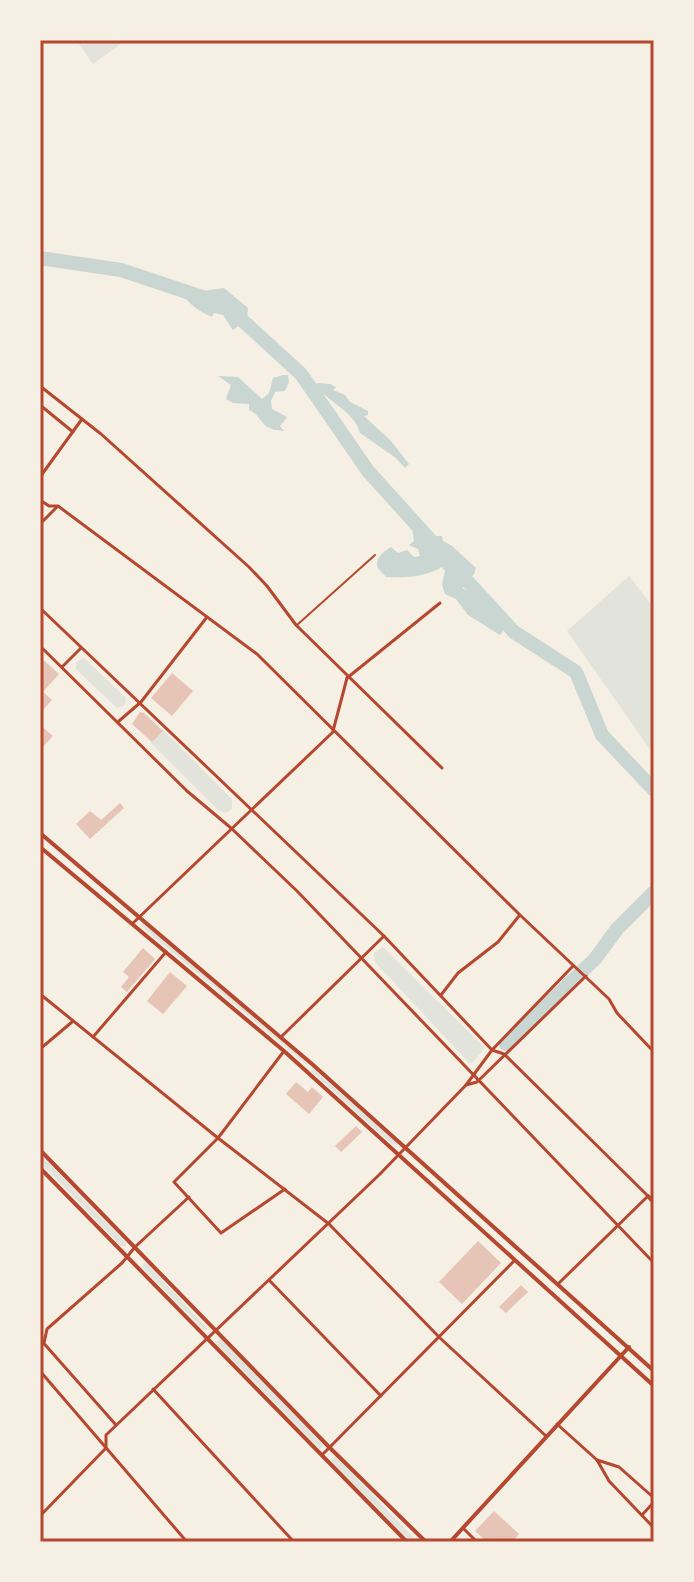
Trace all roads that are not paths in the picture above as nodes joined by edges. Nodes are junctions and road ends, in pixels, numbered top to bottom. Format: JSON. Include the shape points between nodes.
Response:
{"nodes":[{"id":1,"x":40,"y":386,"type":"edge"},
{"id":2,"x":40,"y":405,"type":"edge"},
{"id":3,"x":82,"y":418,"type":"junction"},
{"id":4,"x":73,"y":432,"type":"junction"},
{"id":5,"x":40,"y":477,"type":"edge"},
{"id":6,"x":40,"y":500,"type":"edge"},
{"id":7,"x":58,"y":506,"type":"junction"},
{"id":8,"x":40,"y":524,"type":"edge"},
{"id":9,"x":375,"y":555,"type":"dead end"},
{"id":10,"x":440,"y":603,"type":"dead end"},
{"id":11,"x":40,"y":608,"type":"edge"},
{"id":12,"x":207,"y":617,"type":"junction"},
{"id":13,"x":296,"y":625,"type":"junction"},
{"id":14,"x":40,"y":646,"type":"edge"},
{"id":15,"x":81,"y":648,"type":"junction"},
{"id":16,"x":62,"y":667,"type":"junction"},
{"id":17,"x":347,"y":678,"type":"junction"},
{"id":18,"x":141,"y":702,"type":"junction"},
{"id":19,"x":119,"y":722,"type":"junction"},
{"id":20,"x":333,"y":731,"type":"junction"},
{"id":21,"x":442,"y":768,"type":"dead end"},
{"id":22,"x":252,"y":809,"type":"junction"},
{"id":23,"x":231,"y":828,"type":"junction"},
{"id":24,"x":40,"y":833,"type":"edge"},
{"id":25,"x":40,"y":847,"type":"edge"},
{"id":26,"x":520,"y":915,"type":"junction"},
{"id":27,"x":140,"y":916,"type":"junction"},
{"id":28,"x":133,"y":923,"type":"junction"},
{"id":29,"x":384,"y":936,"type":"junction"},
{"id":30,"x":167,"y":951,"type":"junction"},
{"id":31,"x":361,"y":956,"type":"junction"},
{"id":32,"x":573,"y":966,"type":"junction"},
{"id":33,"x":586,"y":976,"type":"junction"},
{"id":34,"x":40,"y":994,"type":"edge"},
{"id":35,"x":441,"y":995,"type":"junction"},
{"id":36,"x":72,"y":1022,"type":"junction"},
{"id":37,"x":93,"y":1037,"type":"junction"},
{"id":38,"x":281,"y":1037,"type":"junction"},
{"id":39,"x":40,"y":1049,"type":"edge"},
{"id":40,"x":492,"y":1050,"type":"junction"},
{"id":41,"x":284,"y":1051,"type":"junction"},
{"id":42,"x":654,"y":1052,"type":"edge"},
{"id":43,"x":504,"y":1054,"type":"junction"},
{"id":44,"x":312,"y":1064,"type":"junction"},
{"id":45,"x":306,"y":1070,"type":"junction"},
{"id":46,"x":471,"y":1075,"type":"junction"},
{"id":47,"x":477,"y":1082,"type":"junction"},
{"id":48,"x":466,"y":1085,"type":"junction"},
{"id":49,"x":218,"y":1138,"type":"junction"},
{"id":50,"x":404,"y":1147,"type":"junction"},
{"id":51,"x":40,"y":1150,"type":"edge"},
{"id":52,"x":398,"y":1153,"type":"junction"},
{"id":53,"x":40,"y":1168,"type":"edge"},
{"id":54,"x":285,"y":1189,"type":"junction"},
{"id":55,"x":648,"y":1196,"type":"junction"},
{"id":56,"x":189,"y":1197,"type":"junction"},
{"id":57,"x":654,"y":1203,"type":"edge"},
{"id":58,"x":330,"y":1225,"type":"junction"},
{"id":59,"x":618,"y":1226,"type":"junction"},
{"id":60,"x":135,"y":1247,"type":"junction"},
{"id":61,"x":129,"y":1257,"type":"junction"},
{"id":62,"x":514,"y":1261,"type":"junction"},
{"id":63,"x":654,"y":1263,"type":"edge"},
{"id":64,"x":270,"y":1280,"type":"junction"},
{"id":65,"x":558,"y":1284,"type":"junction"},
{"id":66,"x":215,"y":1330,"type":"junction"},
{"id":67,"x":206,"y":1337,"type":"junction"},
{"id":68,"x":440,"y":1338,"type":"junction"},
{"id":69,"x":40,"y":1339,"type":"edge"},
{"id":70,"x":42,"y":1345,"type":"edge"},
{"id":71,"x":629,"y":1347,"type":"junction"},
{"id":72,"x":621,"y":1356,"type":"junction"},
{"id":73,"x":40,"y":1371,"type":"edge"},
{"id":74,"x":654,"y":1371,"type":"edge"},
{"id":75,"x":654,"y":1386,"type":"edge"},
{"id":76,"x":153,"y":1389,"type":"junction"},
{"id":77,"x":381,"y":1396,"type":"junction"},
{"id":78,"x":557,"y":1424,"type":"junction"},
{"id":79,"x":116,"y":1425,"type":"junction"},
{"id":80,"x":546,"y":1436,"type":"junction"},
{"id":81,"x":106,"y":1448,"type":"junction"},
{"id":82,"x":330,"y":1448,"type":"junction"},
{"id":83,"x":321,"y":1455,"type":"junction"},
{"id":84,"x":597,"y":1460,"type":"junction"},
{"id":85,"x":654,"y":1500,"type":"edge"},
{"id":86,"x":642,"y":1515,"type":"junction"},
{"id":87,"x":40,"y":1516,"type":"edge"},
{"id":88,"x":463,"y":1528,"type":"junction"},
{"id":89,"x":654,"y":1528,"type":"edge"},
{"id":90,"x":187,"y":1542,"type":"edge"},
{"id":91,"x":294,"y":1542,"type":"edge"},
{"id":92,"x":407,"y":1542,"type":"edge"},
{"id":93,"x":426,"y":1542,"type":"edge"},
{"id":94,"x":450,"y":1542,"type":"edge"},
{"id":95,"x":477,"y":1542,"type":"edge"}],
"edges":[{"from":1,"to":3,"type":"street"},
{"from":2,"to":4,"type":"street"},
{"from":3,"to":4,"type":"street"},
{"from":3,"to":13,"type":"street","via":[[249,567]]},
{"from":4,"to":5,"type":"street"},
{"from":6,"to":7,"type":"street"},
{"from":7,"to":8,"type":"street"},
{"from":7,"to":12,"type":"street"},
{"from":9,"to":13,"type":"lane"},
{"from":10,"to":17,"type":"street"},
{"from":11,"to":15,"type":"street"},
{"from":12,"to":18,"type":"street"},
{"from":12,"to":20,"type":"street","via":[[257,654]]},
{"from":13,"to":17,"type":"street"},
{"from":14,"to":16,"type":"street"},
{"from":15,"to":16,"type":"street"},
{"from":15,"to":18,"type":"street"},
{"from":16,"to":19,"type":"street"},
{"from":17,"to":20,"type":"street"},
{"from":17,"to":21,"type":"street"},
{"from":18,"to":19,"type":"street"},
{"from":18,"to":22,"type":"street"},
{"from":19,"to":23,"type":"street"},
{"from":20,"to":22,"type":"street"},
{"from":20,"to":26,"type":"street"},
{"from":22,"to":23,"type":"street"},
{"from":22,"to":29,"type":"street"},
{"from":23,"to":27,"type":"street"},
{"from":23,"to":31,"type":"street"},
{"from":24,"to":27,"type":"main road"},
{"from":25,"to":28,"type":"main road"},
{"from":26,"to":32,"type":"street"},
{"from":26,"to":35,"type":"street"},
{"from":27,"to":28,"type":"street"},
{"from":27,"to":38,"type":"main road"},
{"from":28,"to":30,"type":"main road"},
{"from":29,"to":31,"type":"street"},
{"from":29,"to":35,"type":"street"},
{"from":30,"to":37,"type":"street"},
{"from":30,"to":41,"type":"main road"},
{"from":31,"to":38,"type":"street"},
{"from":31,"to":46,"type":"street"},
{"from":32,"to":33,"type":"street"},
{"from":32,"to":40,"type":"street"},
{"from":33,"to":42,"type":"street"},
{"from":33,"to":43,"type":"street"},
{"from":34,"to":36,"type":"street"},
{"from":35,"to":40,"type":"street"},
{"from":36,"to":37,"type":"street"},
{"from":36,"to":39,"type":"street"},
{"from":37,"to":49,"type":"street"},
{"from":38,"to":44,"type":"main road"},
{"from":40,"to":43,"type":"street"},
{"from":40,"to":46,"type":"street"},
{"from":41,"to":45,"type":"main road"},
{"from":41,"to":49,"type":"street"},
{"from":43,"to":47,"type":"street"},
{"from":43,"to":55,"type":"street"},
{"from":44,"to":45,"type":"main road"},
{"from":44,"to":50,"type":"main road"},
{"from":45,"to":52,"type":"main road"},
{"from":46,"to":47,"type":"street"},
{"from":46,"to":48,"type":"street"},
{"from":47,"to":48,"type":"street"},
{"from":47,"to":59,"type":"street"},
{"from":48,"to":50,"type":"street"},
{"from":49,"to":54,"type":"street"},
{"from":49,"to":56,"type":"street","via":[[174,1182]]},
{"from":50,"to":52,"type":"street"},
{"from":50,"to":65,"type":"main road"},
{"from":51,"to":60,"type":"main road"},
{"from":52,"to":58,"type":"street"},
{"from":52,"to":62,"type":"main road"},
{"from":53,"to":61,"type":"main road"},
{"from":54,"to":56,"type":"street","via":[[221,1233]]},
{"from":54,"to":58,"type":"street"},
{"from":55,"to":57,"type":"main road"},
{"from":55,"to":59,"type":"street"},
{"from":56,"to":60,"type":"street"},
{"from":58,"to":64,"type":"street"},
{"from":58,"to":68,"type":"street"},
{"from":59,"to":63,"type":"street"},
{"from":59,"to":65,"type":"street"},
{"from":60,"to":61,"type":"street"},
{"from":60,"to":66,"type":"main road"},
{"from":61,"to":67,"type":"main road"},
{"from":61,"to":70,"type":"street","via":[[47,1329]]},
{"from":62,"to":68,"type":"street"},
{"from":62,"to":72,"type":"main road"},
{"from":64,"to":66,"type":"street"},
{"from":64,"to":77,"type":"street"},
{"from":65,"to":71,"type":"main road"},
{"from":66,"to":67,"type":"street"},
{"from":66,"to":82,"type":"main road"},
{"from":67,"to":76,"type":"street"},
{"from":67,"to":83,"type":"main road"},
{"from":68,"to":77,"type":"street"},
{"from":68,"to":80,"type":"street"},
{"from":69,"to":70,"type":"street"},
{"from":70,"to":79,"type":"street"},
{"from":71,"to":72,"type":"main road"},
{"from":71,"to":74,"type":"main road"},
{"from":72,"to":75,"type":"main road"},
{"from":72,"to":78,"type":"main road"},
{"from":73,"to":81,"type":"street"},
{"from":76,"to":79,"type":"street"},
{"from":76,"to":91,"type":"street"},
{"from":77,"to":82,"type":"street"},
{"from":78,"to":80,"type":"main road"},
{"from":78,"to":84,"type":"street"},
{"from":79,"to":81,"type":"street","via":[[106,1435]]},
{"from":80,"to":88,"type":"main road"},
{"from":81,"to":87,"type":"street"},
{"from":81,"to":90,"type":"street"},
{"from":82,"to":83,"type":"street"},
{"from":82,"to":93,"type":"main road"},
{"from":83,"to":92,"type":"main road"},
{"from":84,"to":85,"type":"street","via":[[619,1467]]},
{"from":84,"to":86,"type":"street","via":[[609,1481]]},
{"from":85,"to":86,"type":"street"},
{"from":86,"to":89,"type":"street"},
{"from":88,"to":94,"type":"main road"},
{"from":88,"to":95,"type":"street"}]}
